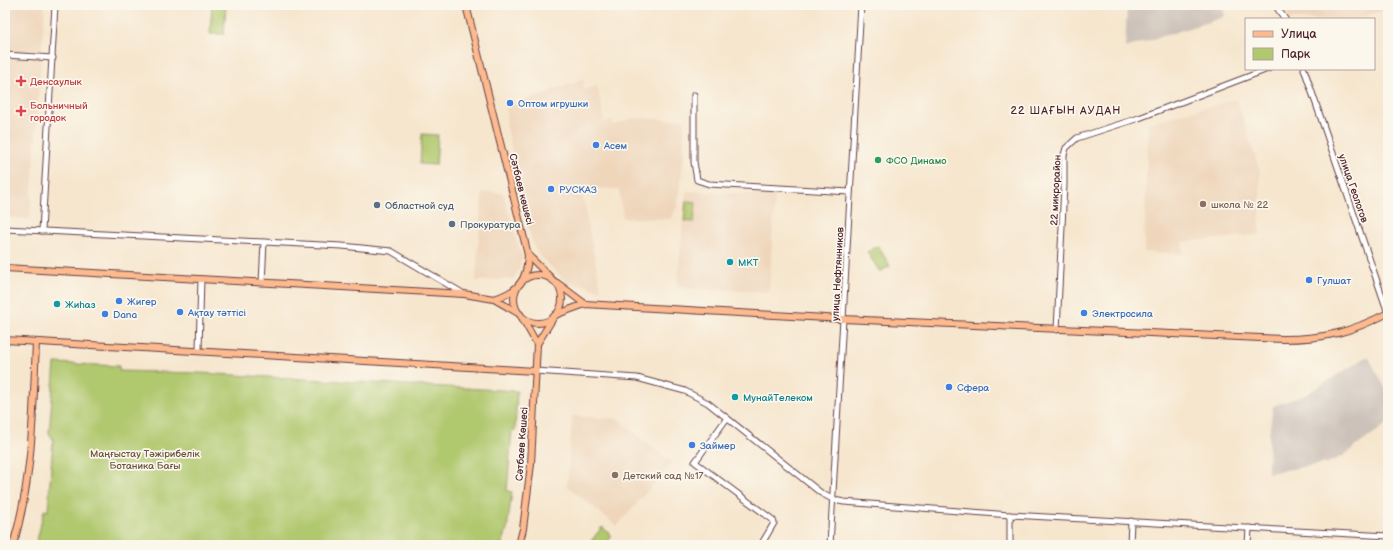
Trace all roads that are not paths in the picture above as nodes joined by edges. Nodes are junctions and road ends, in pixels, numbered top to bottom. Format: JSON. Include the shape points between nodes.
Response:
{"nodes":[{"id":1,"x":55,"y":5,"type":"edge"},
{"id":2,"x":466,"y":5,"type":"edge"},
{"id":3,"x":861,"y":5,"type":"edge"},
{"id":4,"x":1275,"y":5,"type":"edge"},
{"id":5,"x":1284,"y":18,"type":"edge"},
{"id":6,"x":5,"y":55,"type":"edge"},
{"id":7,"x":53,"y":58,"type":"junction"},
{"id":8,"x":1265,"y":70,"type":"edge"},
{"id":9,"x":1304,"y":70,"type":"edge"},
{"id":10,"x":694,"y":95,"type":"dead end"},
{"id":11,"x":850,"y":192,"type":"junction"},
{"id":12,"x":5,"y":229,"type":"edge"},
{"id":13,"x":42,"y":231,"type":"junction"},
{"id":14,"x":264,"y":242,"type":"junction"},
{"id":15,"x":528,"y":255,"type":"junction"},
{"id":16,"x":5,"y":268,"type":"edge"},
{"id":17,"x":201,"y":280,"type":"junction"},
{"id":18,"x":554,"y":280,"type":"junction"},
{"id":19,"x":522,"y":282,"type":"junction"},
{"id":20,"x":262,"y":283,"type":"junction"},
{"id":21,"x":464,"y":294,"type":"junction"},
{"id":22,"x":494,"y":298,"type":"junction"},
{"id":23,"x":585,"y":304,"type":"junction"},
{"id":24,"x":1388,"y":313,"type":"edge"},
{"id":25,"x":520,"y":314,"type":"junction"},
{"id":26,"x":555,"y":315,"type":"junction"},
{"id":27,"x":843,"y":319,"type":"junction"},
{"id":28,"x":1057,"y":330,"type":"junction"},
{"id":29,"x":5,"y":340,"type":"edge"},
{"id":30,"x":36,"y":342,"type":"junction"},
{"id":31,"x":537,"y":344,"type":"junction"},
{"id":32,"x":199,"y":350,"type":"junction"},
{"id":33,"x":536,"y":371,"type":"junction"},
{"id":34,"x":727,"y":418,"type":"junction"},
{"id":35,"x":834,"y":500,"type":"junction"},
{"id":36,"x":1010,"y":515,"type":"junction"},
{"id":37,"x":1131,"y":521,"type":"junction"},
{"id":38,"x":1249,"y":528,"type":"junction"},
{"id":39,"x":1388,"y":536,"type":"edge"},
{"id":40,"x":13,"y":545,"type":"edge"},
{"id":41,"x":518,"y":545,"type":"edge"},
{"id":42,"x":761,"y":545,"type":"edge"},
{"id":43,"x":830,"y":545,"type":"edge"},
{"id":44,"x":1010,"y":545,"type":"edge"},
{"id":45,"x":1130,"y":545,"type":"edge"},
{"id":46,"x":1248,"y":545,"type":"edge"}],
"edges":[{"from":1,"to":7,"type":"street"},
{"from":2,"to":15,"type":"main road","name":"Сәтбаев көшесі"},
{"from":3,"to":11,"type":"street","name":"улица Нефтянников"},
{"from":4,"to":5,"type":"street"},
{"from":6,"to":7,"type":"street"},
{"from":7,"to":13,"type":"street"},
{"from":8,"to":28,"type":"street","name":"22 микрорайон","via":[[1139,118],[1077,138],[1070,143],[1064,155]]},
{"from":9,"to":24,"type":"street","name":"улица Геологов"},
{"from":10,"to":11,"type":"street","via":[[694,162],[697,180],[708,184]]},
{"from":11,"to":27,"type":"street","name":"улица Нефтянников"},
{"from":12,"to":13,"type":"street"},
{"from":13,"to":14,"type":"street"},
{"from":14,"to":20,"type":"street"},
{"from":14,"to":21,"type":"street","via":[[391,251]]},
{"from":15,"to":18,"type":"main road"},
{"from":15,"to":19,"type":"main road","name":"Сәтбаев көшесі"},
{"from":16,"to":17,"type":"main road"},
{"from":17,"to":20,"type":"main road"},
{"from":17,"to":32,"type":"street"},
{"from":18,"to":19,"type":"main road","via":[[534,275]]},
{"from":18,"to":23,"type":"main road"},
{"from":18,"to":26,"type":"main road","via":[[562,301]]},
{"from":19,"to":22,"type":"main road","via":[[510,294]]},
{"from":19,"to":25,"type":"main road","via":[[517,288],[515,301]]},
{"from":20,"to":21,"type":"main road"},
{"from":21,"to":22,"type":"main road"},
{"from":22,"to":25,"type":"main road"},
{"from":23,"to":26,"type":"main road"},
{"from":23,"to":27,"type":"main road"},
{"from":24,"to":28,"type":"main road","via":[[1343,333],[1312,339]]},
{"from":25,"to":26,"type":"main road","via":[[526,319],[541,322]]},
{"from":25,"to":31,"type":"main road"},
{"from":26,"to":31,"type":"main road","name":"Сәтбаев Көшесі"},
{"from":27,"to":28,"type":"main road"},
{"from":27,"to":35,"type":"street","name":"улица Нефтянников"},
{"from":29,"to":30,"type":"main road"},
{"from":30,"to":32,"type":"main road"},
{"from":30,"to":40,"type":"main road","via":[[31,454],[27,486]]},
{"from":31,"to":33,"type":"main road","name":"Сәтбаев Көшесі"},
{"from":32,"to":33,"type":"main road"},
{"from":33,"to":34,"type":"street","via":[[637,378],[684,392],[708,403]]},
{"from":33,"to":41,"type":"main road","name":"Сәтбаев Көшесі","via":[[527,498]]},
{"from":34,"to":35,"type":"street","via":[[821,493]]},
{"from":34,"to":42,"type":"street","via":[[695,462],[773,520],[774,523]]},
{"from":35,"to":36,"type":"street"},
{"from":35,"to":43,"type":"street","name":"улица Нефтянников"},
{"from":36,"to":37,"type":"street"},
{"from":36,"to":44,"type":"street"},
{"from":37,"to":38,"type":"street"},
{"from":37,"to":45,"type":"street"},
{"from":38,"to":39,"type":"street"},
{"from":38,"to":46,"type":"street"}]}
